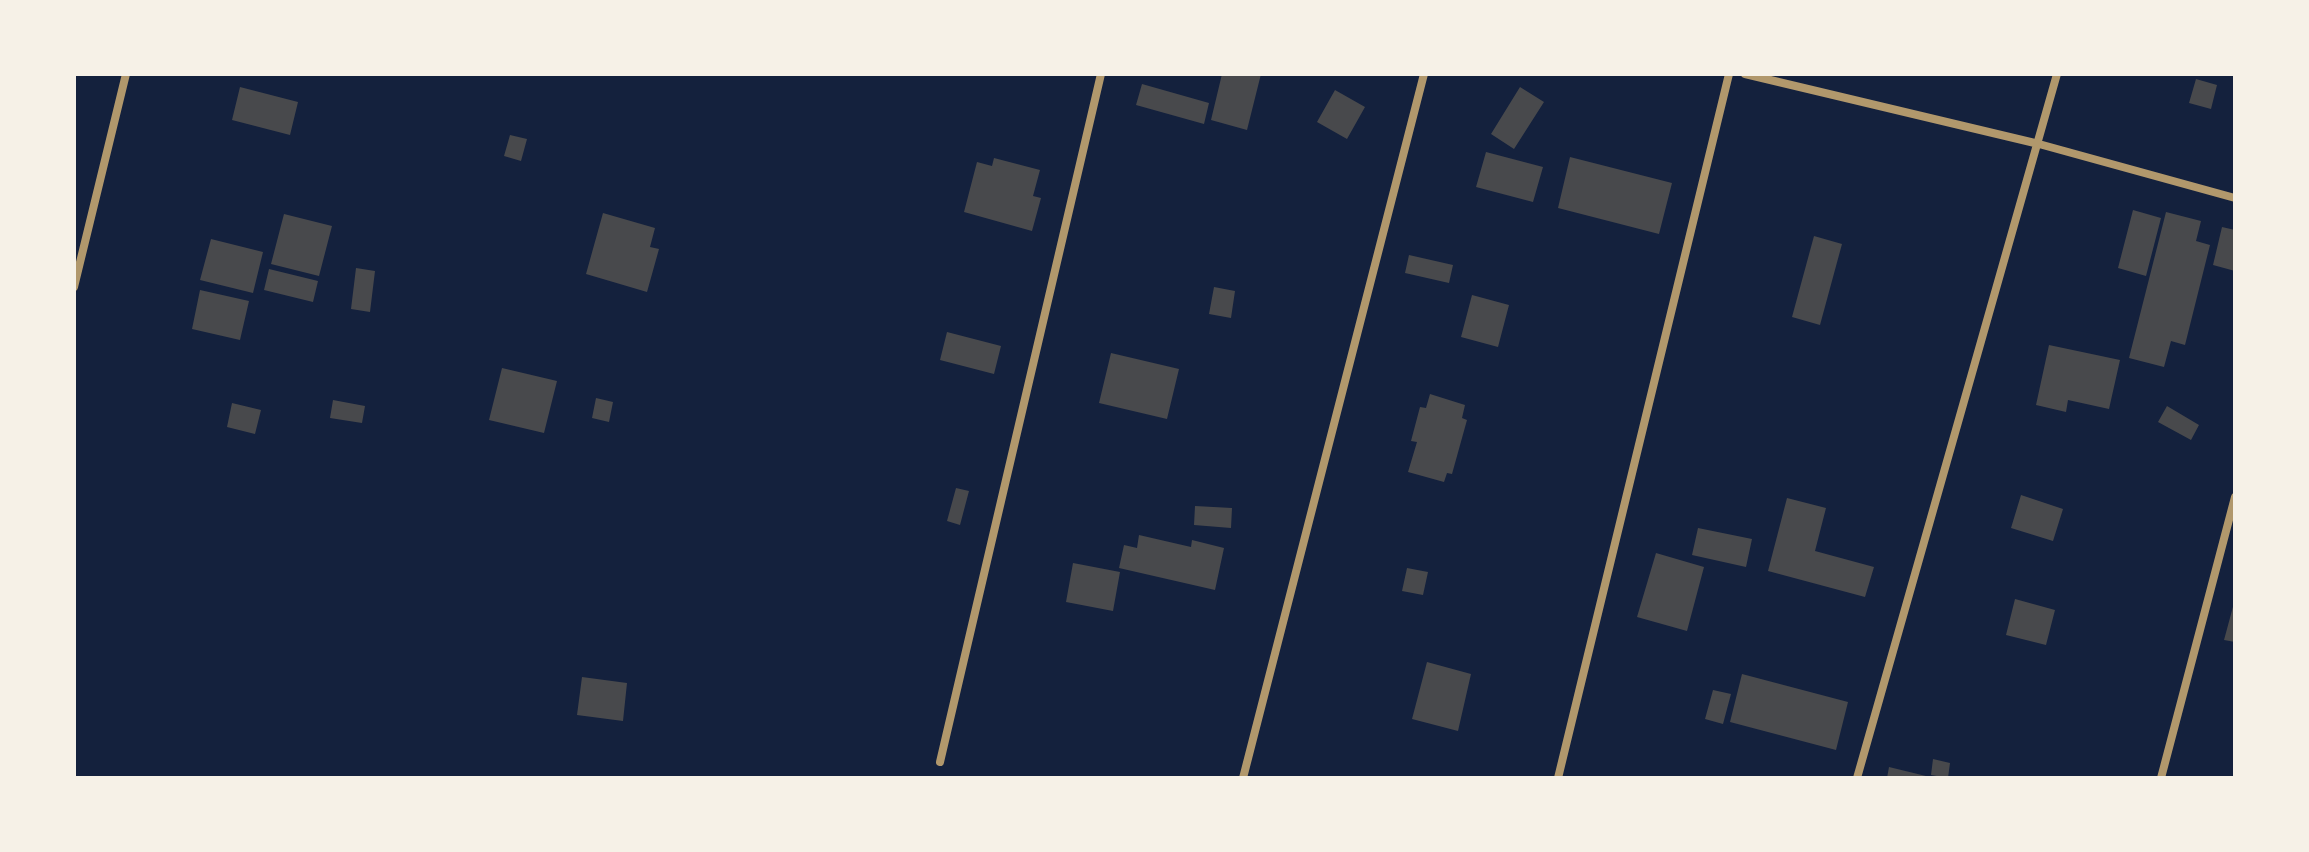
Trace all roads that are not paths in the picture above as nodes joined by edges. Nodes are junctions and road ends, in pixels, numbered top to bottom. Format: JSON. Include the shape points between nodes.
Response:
{"nodes":[{"id":1,"x":126,"y":74,"type":"edge"},
{"id":2,"x":1101,"y":74,"type":"edge"},
{"id":3,"x":1424,"y":74,"type":"edge"},
{"id":4,"x":1729,"y":74,"type":"edge"},
{"id":5,"x":1745,"y":74,"type":"edge"},
{"id":6,"x":2057,"y":74,"type":"edge"},
{"id":7,"x":2039,"y":144,"type":"junction"},
{"id":8,"x":2235,"y":198,"type":"edge"},
{"id":9,"x":74,"y":287,"type":"edge"},
{"id":10,"x":2235,"y":497,"type":"edge"},
{"id":11,"x":940,"y":762,"type":"dead end"},
{"id":12,"x":1243,"y":778,"type":"edge"},
{"id":13,"x":1558,"y":778,"type":"edge"},
{"id":14,"x":1857,"y":778,"type":"edge"},
{"id":15,"x":2161,"y":778,"type":"edge"}],
"edges":[{"from":1,"to":9,"type":"street"},
{"from":2,"to":11,"type":"street"},
{"from":3,"to":12,"type":"street"},
{"from":4,"to":13,"type":"street"},
{"from":5,"to":7,"type":"street"},
{"from":6,"to":7,"type":"street"},
{"from":7,"to":8,"type":"street"},
{"from":7,"to":14,"type":"street"},
{"from":10,"to":15,"type":"street"}]}
